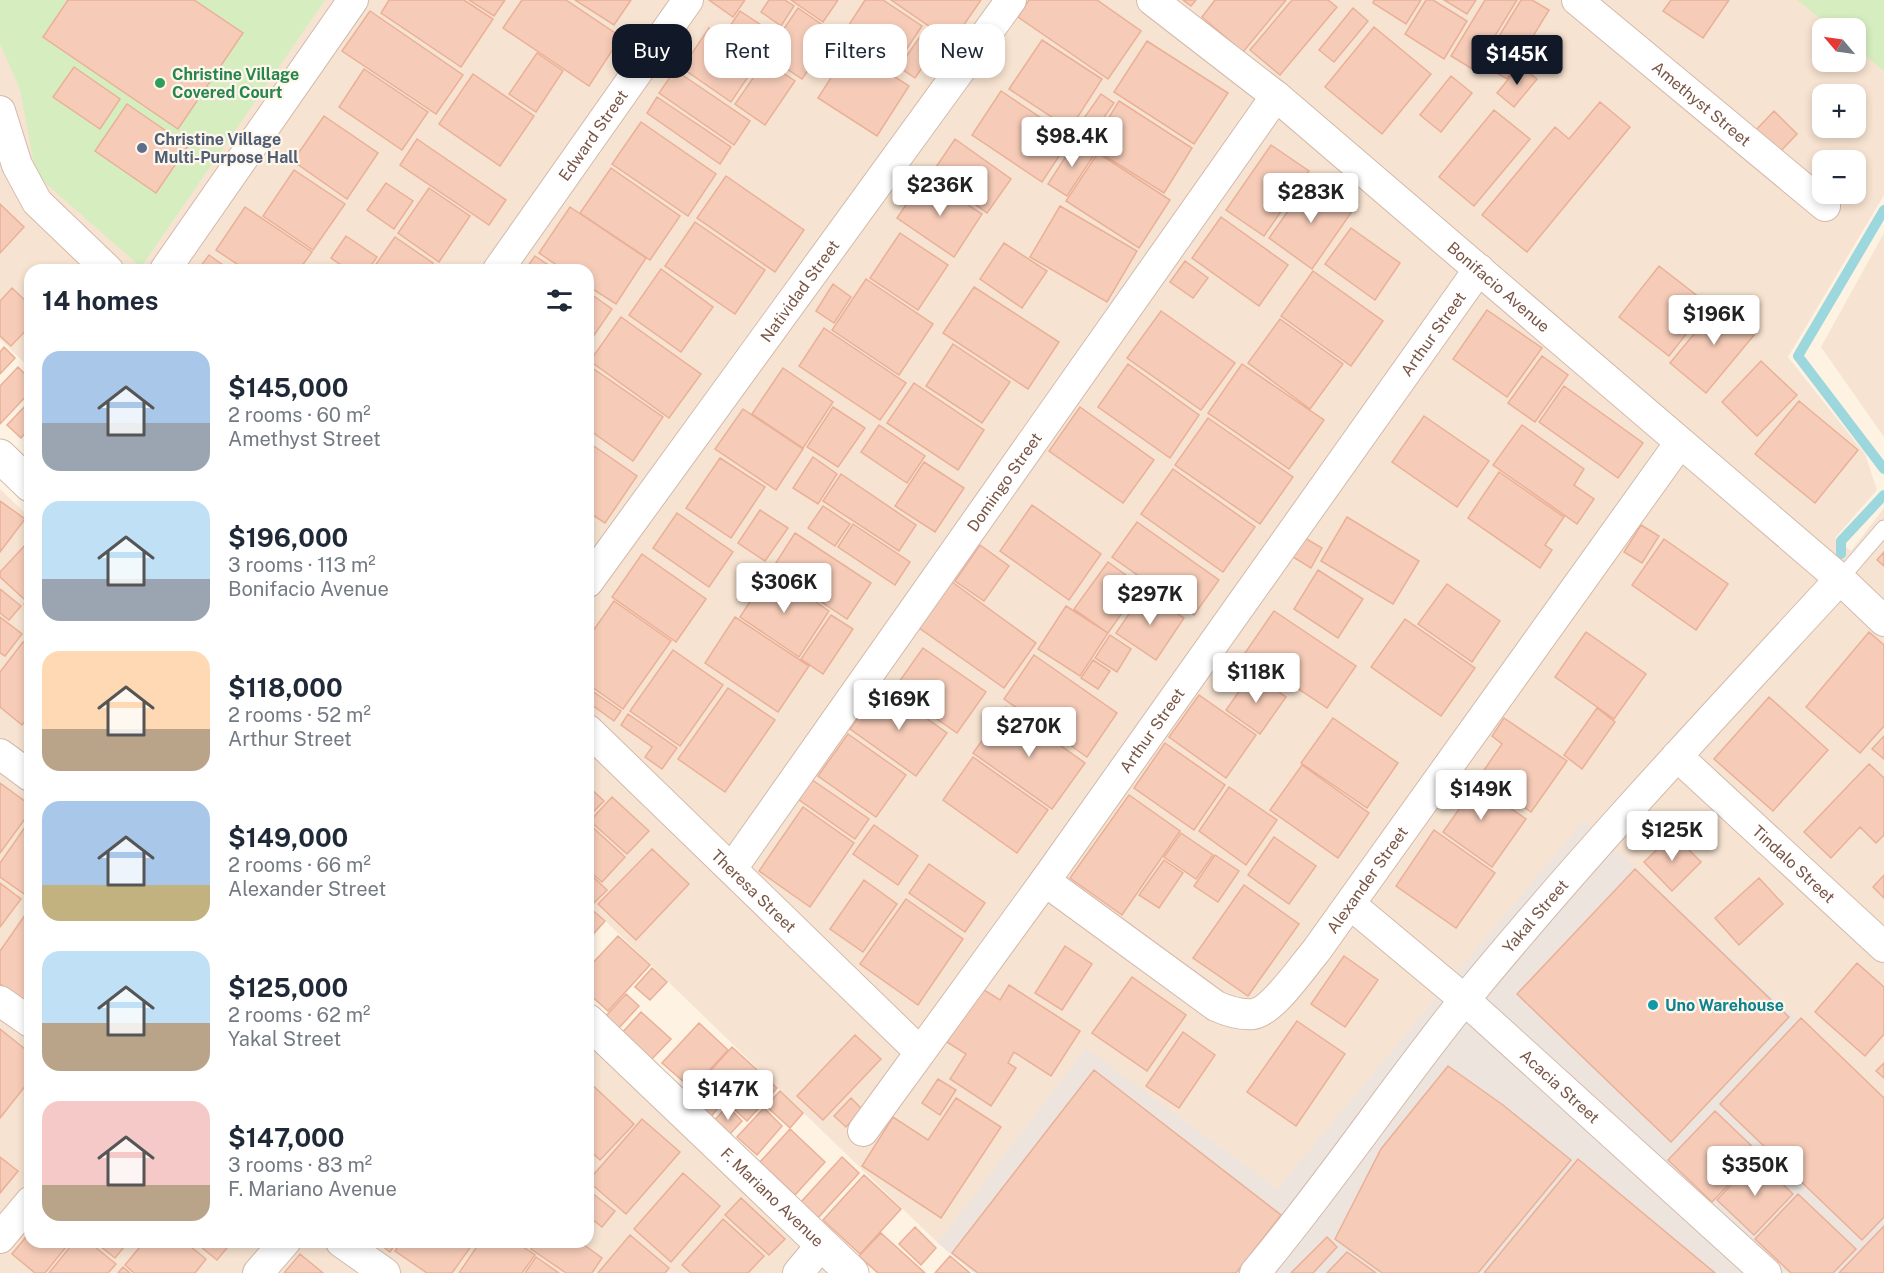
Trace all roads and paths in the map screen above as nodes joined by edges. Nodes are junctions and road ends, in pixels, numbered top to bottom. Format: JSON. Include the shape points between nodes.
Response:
{"nodes":[{"id":1,"x":353,"y":0,"type":"edge"},
{"id":2,"x":687,"y":0,"type":"edge"},
{"id":3,"x":1011,"y":0,"type":"edge"},
{"id":4,"x":1152,"y":0,"type":"edge"},
{"id":5,"x":1593,"y":4,"type":"edge"},
{"id":6,"x":1276,"y":96,"type":"junction"},
{"id":7,"x":0,"y":111,"type":"edge"},
{"id":8,"x":1825,"y":206,"type":"dead end"},
{"id":9,"x":102,"y":264,"type":"edge"},
{"id":10,"x":169,"y":264,"type":"edge"},
{"id":11,"x":502,"y":264,"type":"edge"},
{"id":12,"x":1479,"y":268,"type":"junction"},
{"id":13,"x":1679,"y":444,"type":"junction"},
{"id":14,"x":0,"y":456,"type":"edge"},
{"id":15,"x":24,"y":479,"type":"edge"},
{"id":16,"x":1884,"y":528,"type":"edge"},
{"id":17,"x":594,"y":574,"type":"edge"},
{"id":18,"x":1840,"y":579,"type":"junction"},
{"id":19,"x":1884,"y":621,"type":"edge"},
{"id":20,"x":594,"y":736,"type":"edge"},
{"id":21,"x":0,"y":754,"type":"edge"},
{"id":22,"x":1677,"y":756,"type":"junction"},
{"id":23,"x":24,"y":772,"type":"edge"},
{"id":24,"x":733,"y":867,"type":"junction"},
{"id":25,"x":1045,"y":881,"type":"junction"},
{"id":26,"x":1350,"y":903,"type":"junction"},
{"id":27,"x":1884,"y":947,"type":"edge"},
{"id":28,"x":1465,"y":1000,"type":"junction"},
{"id":29,"x":0,"y":1001,"type":"edge"},
{"id":30,"x":24,"y":1018,"type":"edge"},
{"id":31,"x":594,"y":1035,"type":"edge"},
{"id":32,"x":920,"y":1052,"type":"junction"},
{"id":33,"x":863,"y":1131,"type":"dead end"},
{"id":34,"x":24,"y":1209,"type":"edge"},
{"id":35,"x":0,"y":1238,"type":"edge"},
{"id":36,"x":822,"y":1244,"type":"junction"},
{"id":37,"x":280,"y":1248,"type":"edge"},
{"id":38,"x":350,"y":1248,"type":"edge"},
{"id":39,"x":258,"y":1273,"type":"edge"},
{"id":40,"x":385,"y":1273,"type":"edge"},
{"id":41,"x":798,"y":1273,"type":"edge"},
{"id":42,"x":852,"y":1273,"type":"edge"},
{"id":43,"x":1255,"y":1273,"type":"edge"},
{"id":44,"x":1766,"y":1273,"type":"edge"}],
"edges":[{"from":1,"to":10,"type":"street"},
{"from":2,"to":11,"type":"street","name":"Edward Street"},
{"from":3,"to":17,"type":"street","name":"Natividad Street"},
{"from":4,"to":6,"type":"street","name":"Bonifacio Avenue"},
{"from":5,"to":8,"type":"street","name":"Amethyst Street"},
{"from":6,"to":12,"type":"street","name":"Bonifacio Avenue"},
{"from":6,"to":24,"type":"street","name":"Domingo Street"},
{"from":7,"to":9,"type":"street","via":[[17,165],[37,202]]},
{"from":12,"to":13,"type":"street","name":"Bonifacio Avenue"},
{"from":12,"to":25,"type":"street","name":"Arthur Street"},
{"from":13,"to":18,"type":"street","name":"Bonifacio Avenue"},
{"from":13,"to":26,"type":"street","name":"Alexander Street"},
{"from":14,"to":15,"type":"street"},
{"from":16,"to":18,"type":"lane"},
{"from":18,"to":19,"type":"street","name":"Bonifacio Avenue"},
{"from":18,"to":22,"type":"street","name":"Yakal Street"},
{"from":20,"to":24,"type":"street","name":"Theresa Street"},
{"from":21,"to":23,"type":"street"},
{"from":22,"to":27,"type":"street","name":"Tindalo Street"},
{"from":22,"to":28,"type":"street","name":"Yakal Street","via":[[1565,880]]},
{"from":24,"to":32,"type":"street","name":"Theresa Street"},
{"from":25,"to":26,"type":"street","name":"Alexander Street","via":[[1216,1006],[1233,1013],[1255,1014],[1274,1001]]},
{"from":25,"to":32,"type":"street","name":"Arthur Street"},
{"from":26,"to":28,"type":"street","name":"Acacia Street"},
{"from":28,"to":43,"type":"street","name":"Yakal Street","via":[[1306,1213]]},
{"from":28,"to":44,"type":"street","name":"Acacia Street"},
{"from":29,"to":30,"type":"street"},
{"from":31,"to":36,"type":"street","name":"F. Mariano Avenue"},
{"from":32,"to":33,"type":"street","name":"Arthur Street"},
{"from":34,"to":35,"type":"street"},
{"from":36,"to":41,"type":"street"},
{"from":36,"to":42,"type":"street","name":"F. Mariano Avenue"},
{"from":37,"to":39,"type":"street"},
{"from":38,"to":40,"type":"street"}]}
